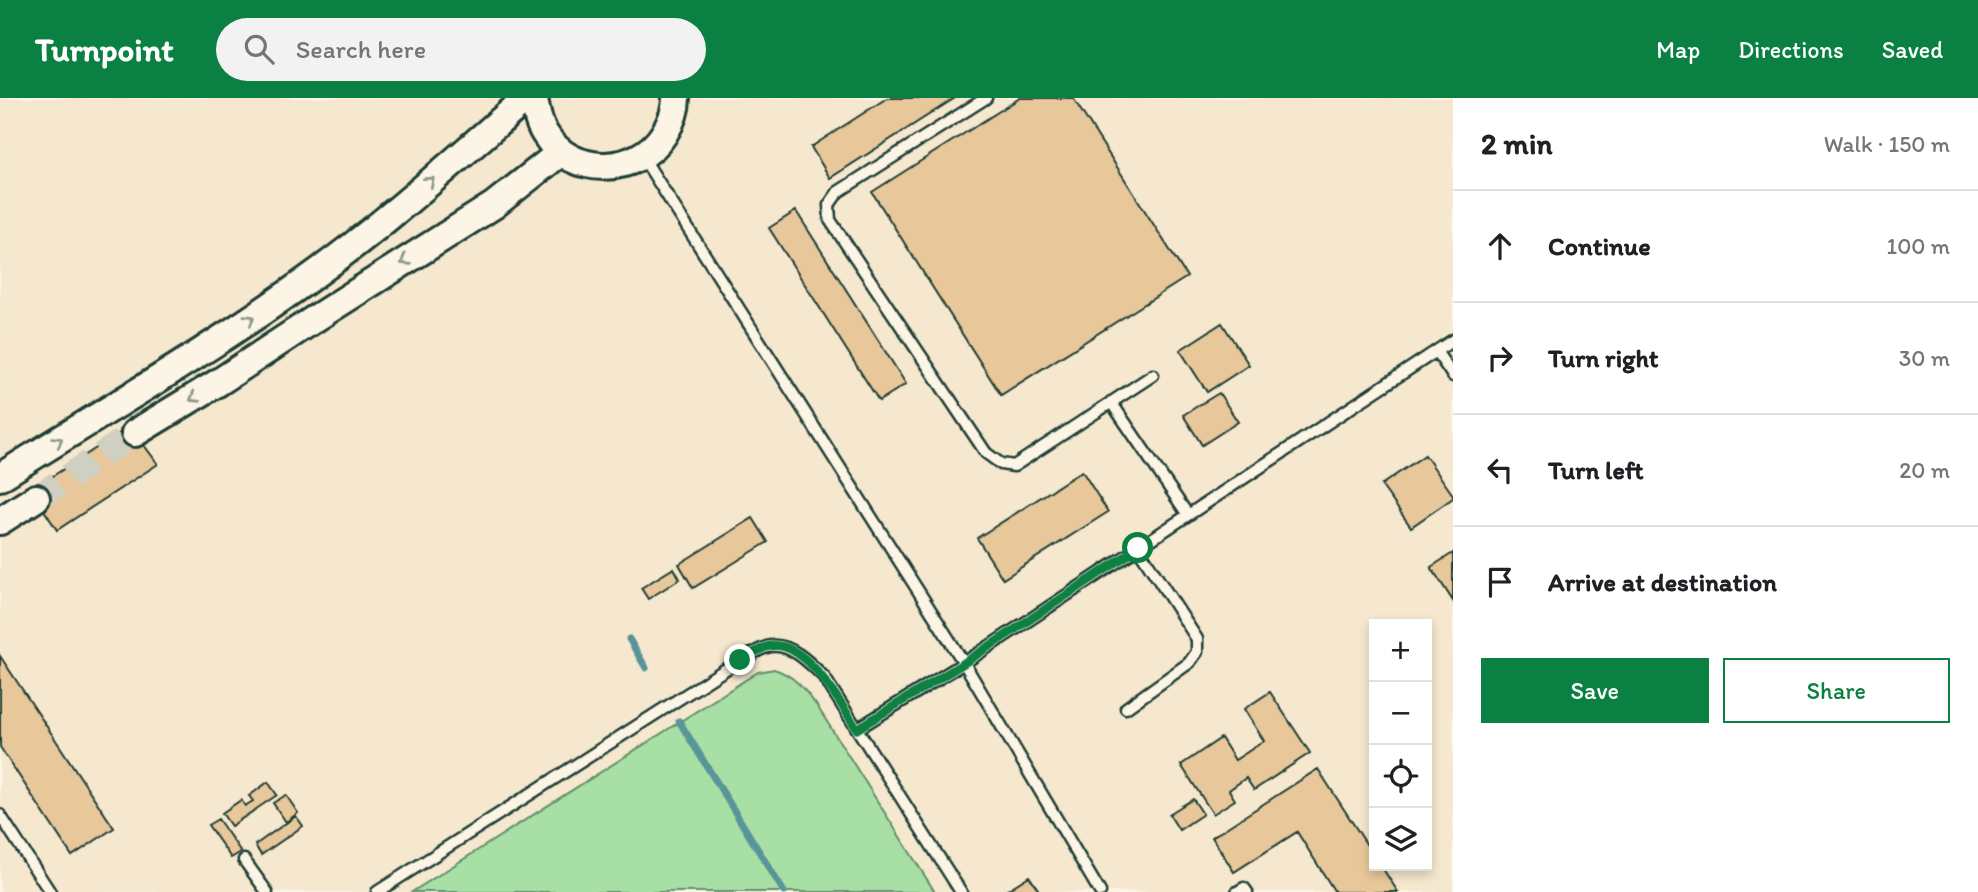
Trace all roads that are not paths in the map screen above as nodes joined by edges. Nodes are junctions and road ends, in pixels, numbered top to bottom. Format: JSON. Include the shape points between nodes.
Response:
{"nodes":[{"id":1,"x":527,"y":98,"type":"edge"},
{"id":2,"x":534,"y":98,"type":"edge"},
{"id":3,"x":986,"y":98,"type":"edge"},
{"id":4,"x":679,"y":100,"type":"edge"},
{"id":5,"x":561,"y":152,"type":"junction"},
{"id":6,"x":642,"y":156,"type":"junction"},
{"id":7,"x":1453,"y":340,"type":"edge"},
{"id":8,"x":1436,"y":351,"type":"junction"},
{"id":9,"x":1153,"y":376,"type":"dead end"},
{"id":10,"x":1453,"y":376,"type":"edge"},
{"id":11,"x":1111,"y":402,"type":"junction"},
{"id":12,"x":135,"y":433,"type":"tunnel mouth"},
{"id":13,"x":0,"y":477,"type":"edge"},
{"id":14,"x":36,"y":498,"type":"tunnel mouth"},
{"id":15,"x":4,"y":509,"type":"edge"},
{"id":16,"x":1188,"y":515,"type":"junction"},
{"id":17,"x":1138,"y":548,"type":"junction"},
{"id":18,"x":964,"y":663,"type":"junction"},
{"id":19,"x":1126,"y":708,"type":"dead end"},
{"id":20,"x":857,"y":729,"type":"junction"},
{"id":21,"x":0,"y":815,"type":"edge"},
{"id":22,"x":244,"y":860,"type":"dead end"},
{"id":23,"x":50,"y":892,"type":"edge"},
{"id":24,"x":267,"y":892,"type":"edge"},
{"id":25,"x":377,"y":892,"type":"edge"},
{"id":26,"x":961,"y":892,"type":"edge"},
{"id":27,"x":1100,"y":892,"type":"edge"},
{"id":28,"x":1237,"y":892,"type":"edge"},
{"id":29,"x":1247,"y":892,"type":"edge"}],
"edges":[{"from":13,"to":1,"type":"street","one_way":true,"via":[[316,274]]},
{"from":2,"to":5,"type":"street","via":[[536,116],[546,136]]},
{"from":3,"to":11,"type":"lane","via":[[838,192],[829,205],[830,220],[986,453],[1001,464],[1014,466]]},
{"from":4,"to":6,"type":"street","via":[[671,124]]},
{"from":5,"to":6,"type":"street","via":[[601,167]]},
{"from":5,"to":12,"type":"street","one_way":true,"via":[[494,205]]},
{"from":6,"to":18,"type":"lane"},
{"from":7,"to":8,"type":"lane"},
{"from":8,"to":10,"type":"lane"},
{"from":8,"to":16,"type":"lane"},
{"from":9,"to":11,"type":"lane"},
{"from":11,"to":16,"type":"lane"},
{"from":14,"to":15,"type":"street"},
{"from":16,"to":17,"type":"lane"},
{"from":17,"to":18,"type":"lane"},
{"from":17,"to":19,"type":"lane","via":[[1197,639],[1197,652],[1189,663]]},
{"from":18,"to":20,"type":"lane"},
{"from":18,"to":27,"type":"lane"},
{"from":20,"to":25,"type":"lane","via":[[811,664],[784,647],[771,646],[740,660]]},
{"from":20,"to":26,"type":"lane"},
{"from":21,"to":23,"type":"lane"},
{"from":22,"to":24,"type":"lane"},
{"from":28,"to":29,"type":"lane","via":[[1244,888]]}]}
